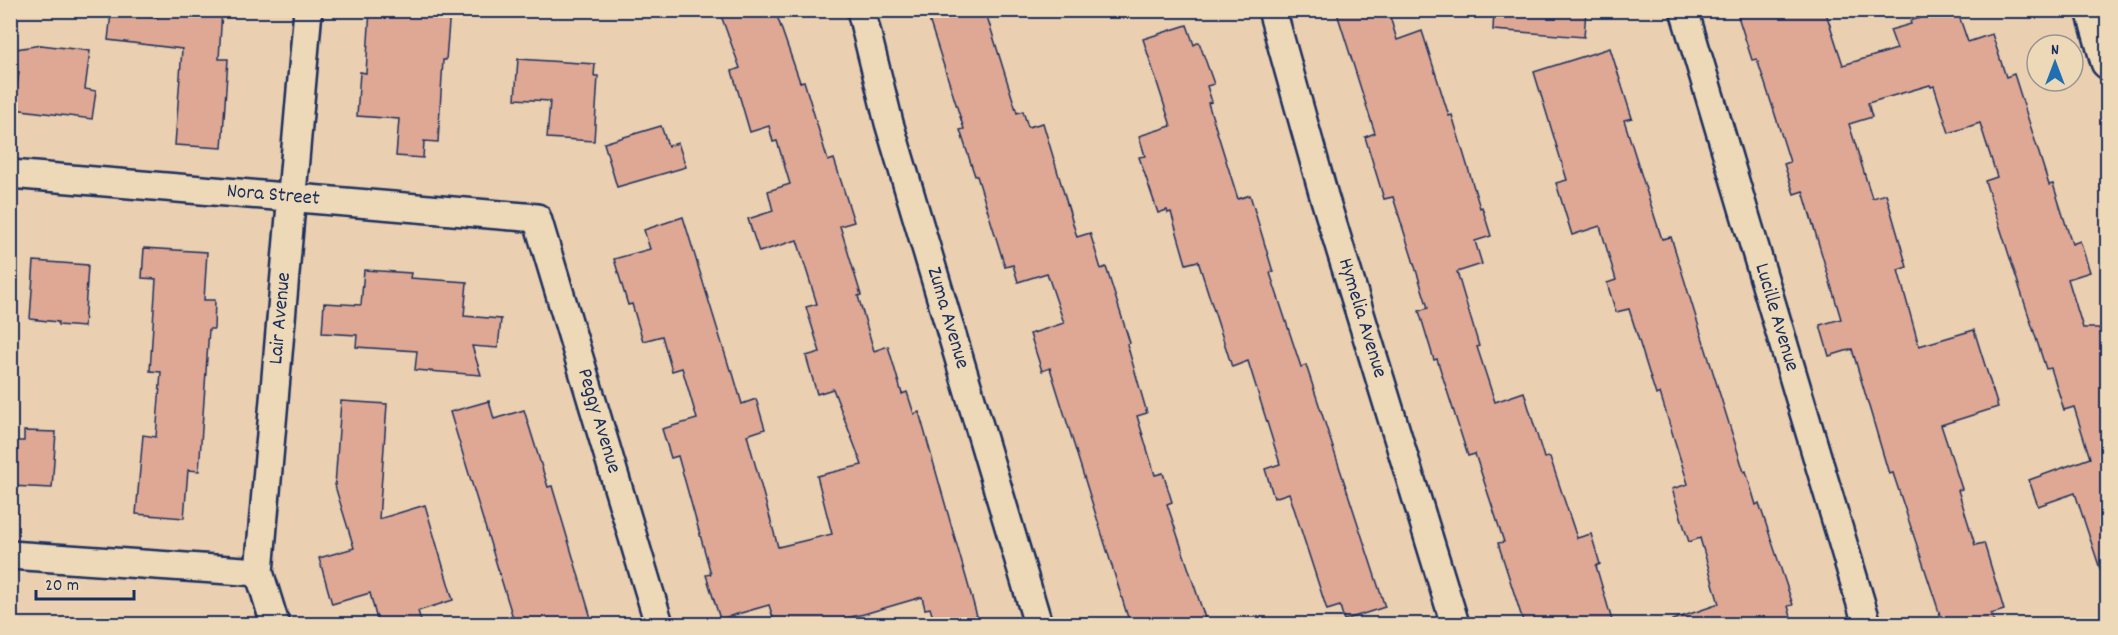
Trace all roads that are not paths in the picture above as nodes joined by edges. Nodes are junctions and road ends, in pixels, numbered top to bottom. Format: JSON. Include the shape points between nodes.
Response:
{"nodes":[{"id":1,"x":308,"y":10,"type":"edge"},
{"id":2,"x":861,"y":10,"type":"edge"},
{"id":3,"x":1272,"y":10,"type":"edge"},
{"id":4,"x":1684,"y":10,"type":"edge"},
{"id":5,"x":2093,"y":10,"type":"edge"},
{"id":6,"x":2108,"y":62,"type":"edge"},
{"id":7,"x":10,"y":174,"type":"edge"},
{"id":8,"x":293,"y":197,"type":"junction"},
{"id":9,"x":537,"y":218,"type":"joint"},
{"id":10,"x":10,"y":555,"type":"edge"},
{"id":11,"x":260,"y":572,"type":"junction"},
{"id":12,"x":275,"y":624,"type":"edge"},
{"id":13,"x":659,"y":624,"type":"edge"},
{"id":14,"x":1038,"y":624,"type":"edge"},
{"id":15,"x":1455,"y":624,"type":"edge"},
{"id":16,"x":1867,"y":624,"type":"edge"}],
"edges":[{"from":1,"to":8,"type":"street","name":"Lair Avenue"},
{"from":2,"to":14,"type":"street","name":"Zuma Avenue","via":[[889,123]]},
{"from":3,"to":15,"type":"street","name":"Hymelia Avenue","via":[[1324,196]]},
{"from":4,"to":16,"type":"street","name":"Lucille Avenue"},
{"from":5,"to":6,"type":"street"},
{"from":7,"to":8,"type":"street","name":"Nora Street"},
{"from":8,"to":9,"type":"street","name":"Nora Street"},
{"from":8,"to":11,"type":"street","name":"Lair Avenue"},
{"from":9,"to":13,"type":"street","name":"Peggy Avenue"},
{"from":10,"to":11,"type":"street"},
{"from":11,"to":12,"type":"street","name":"Lair Avenue"}]}
